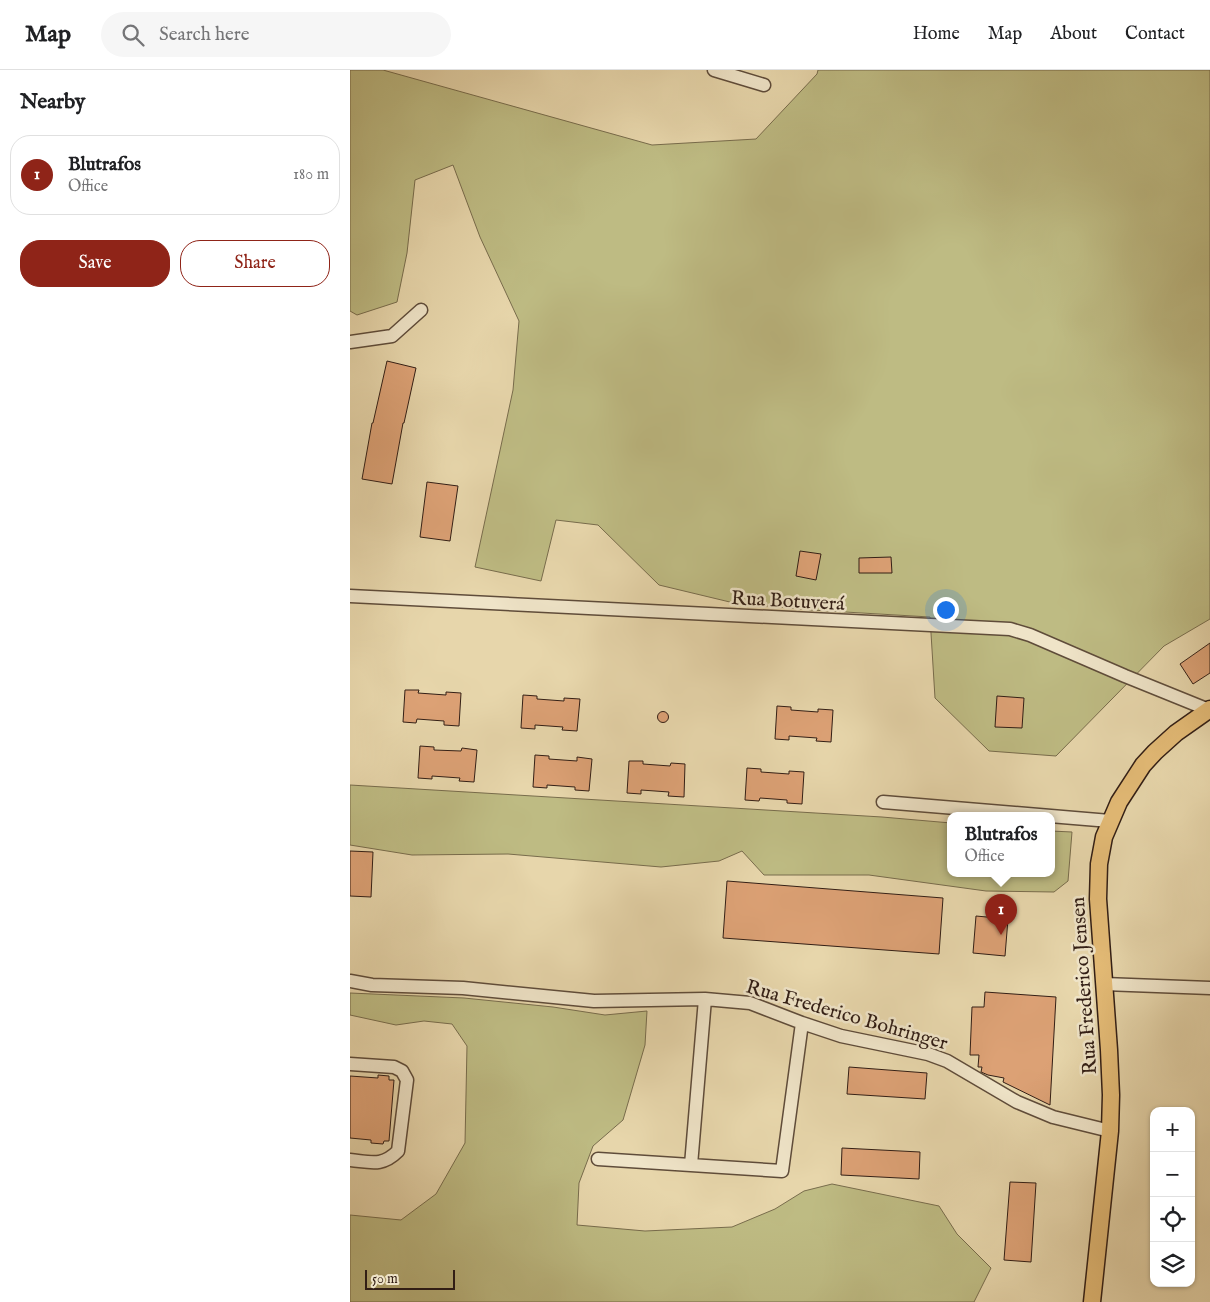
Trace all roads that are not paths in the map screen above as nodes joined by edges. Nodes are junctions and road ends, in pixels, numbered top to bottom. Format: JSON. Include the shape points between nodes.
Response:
{"nodes":[{"id":1,"x":714,"y":70,"type":"edge"},
{"id":2,"x":764,"y":85,"type":"dead end"},
{"id":3,"x":421,"y":310,"type":"dead end"},
{"id":4,"x":350,"y":342,"type":"edge"},
{"id":5,"x":350,"y":596,"type":"edge"},
{"id":6,"x":1209,"y":709,"type":"edge"},
{"id":7,"x":883,"y":802,"type":"dead end"},
{"id":8,"x":1002,"y":812,"type":"edge"},
{"id":9,"x":1055,"y":816,"type":"edge"},
{"id":10,"x":1110,"y":821,"type":"junction"},
{"id":11,"x":350,"y":981,"type":"edge"},
{"id":12,"x":1104,"y":984,"type":"junction"},
{"id":13,"x":1210,"y":988,"type":"edge"},
{"id":14,"x":705,"y":999,"type":"junction"},
{"id":15,"x":802,"y":1023,"type":"junction"},
{"id":16,"x":350,"y":1064,"type":"edge"},
{"id":17,"x":1110,"y":1131,"type":"junction"},
{"id":18,"x":598,"y":1159,"type":"dead end"},
{"id":19,"x":350,"y":1160,"type":"edge"},
{"id":20,"x":691,"y":1165,"type":"junction"},
{"id":21,"x":1092,"y":1302,"type":"edge"}],
"edges":[{"from":1,"to":2,"type":"street"},
{"from":3,"to":4,"type":"street","via":[[392,336]]},
{"from":5,"to":6,"type":"street","name":"Rua Botuverá","via":[[1010,630],[1030,635]]},
{"from":6,"to":10,"type":"main road","name":"Rua Frederico Jensen","via":[[1155,752],[1131,783]]},
{"from":7,"to":8,"type":"street"},
{"from":9,"to":10,"type":"street"},
{"from":10,"to":12,"type":"main road","name":"Rua Frederico Jensen","via":[[1099,864]]},
{"from":11,"to":14,"type":"street","name":"Rua Frederico Bohringer","via":[[594,1001]]},
{"from":12,"to":13,"type":"street"},
{"from":12,"to":17,"type":"main road","name":"Rua Frederico Jensen"},
{"from":14,"to":15,"type":"street","name":"Rua Frederico Bohringer","via":[[750,1002]]},
{"from":14,"to":20,"type":"street"},
{"from":15,"to":17,"type":"street","name":"Rua Frederico Bohringer","via":[[841,1036],[928,1054],[1017,1102],[1053,1117]]},
{"from":15,"to":20,"type":"street","via":[[782,1171]]},
{"from":16,"to":19,"type":"street","via":[[394,1067],[402,1071],[407,1080],[398,1151],[384,1162]]},
{"from":17,"to":21,"type":"main road","name":"Rua Frederico Jensen"},
{"from":18,"to":20,"type":"street"}]}
